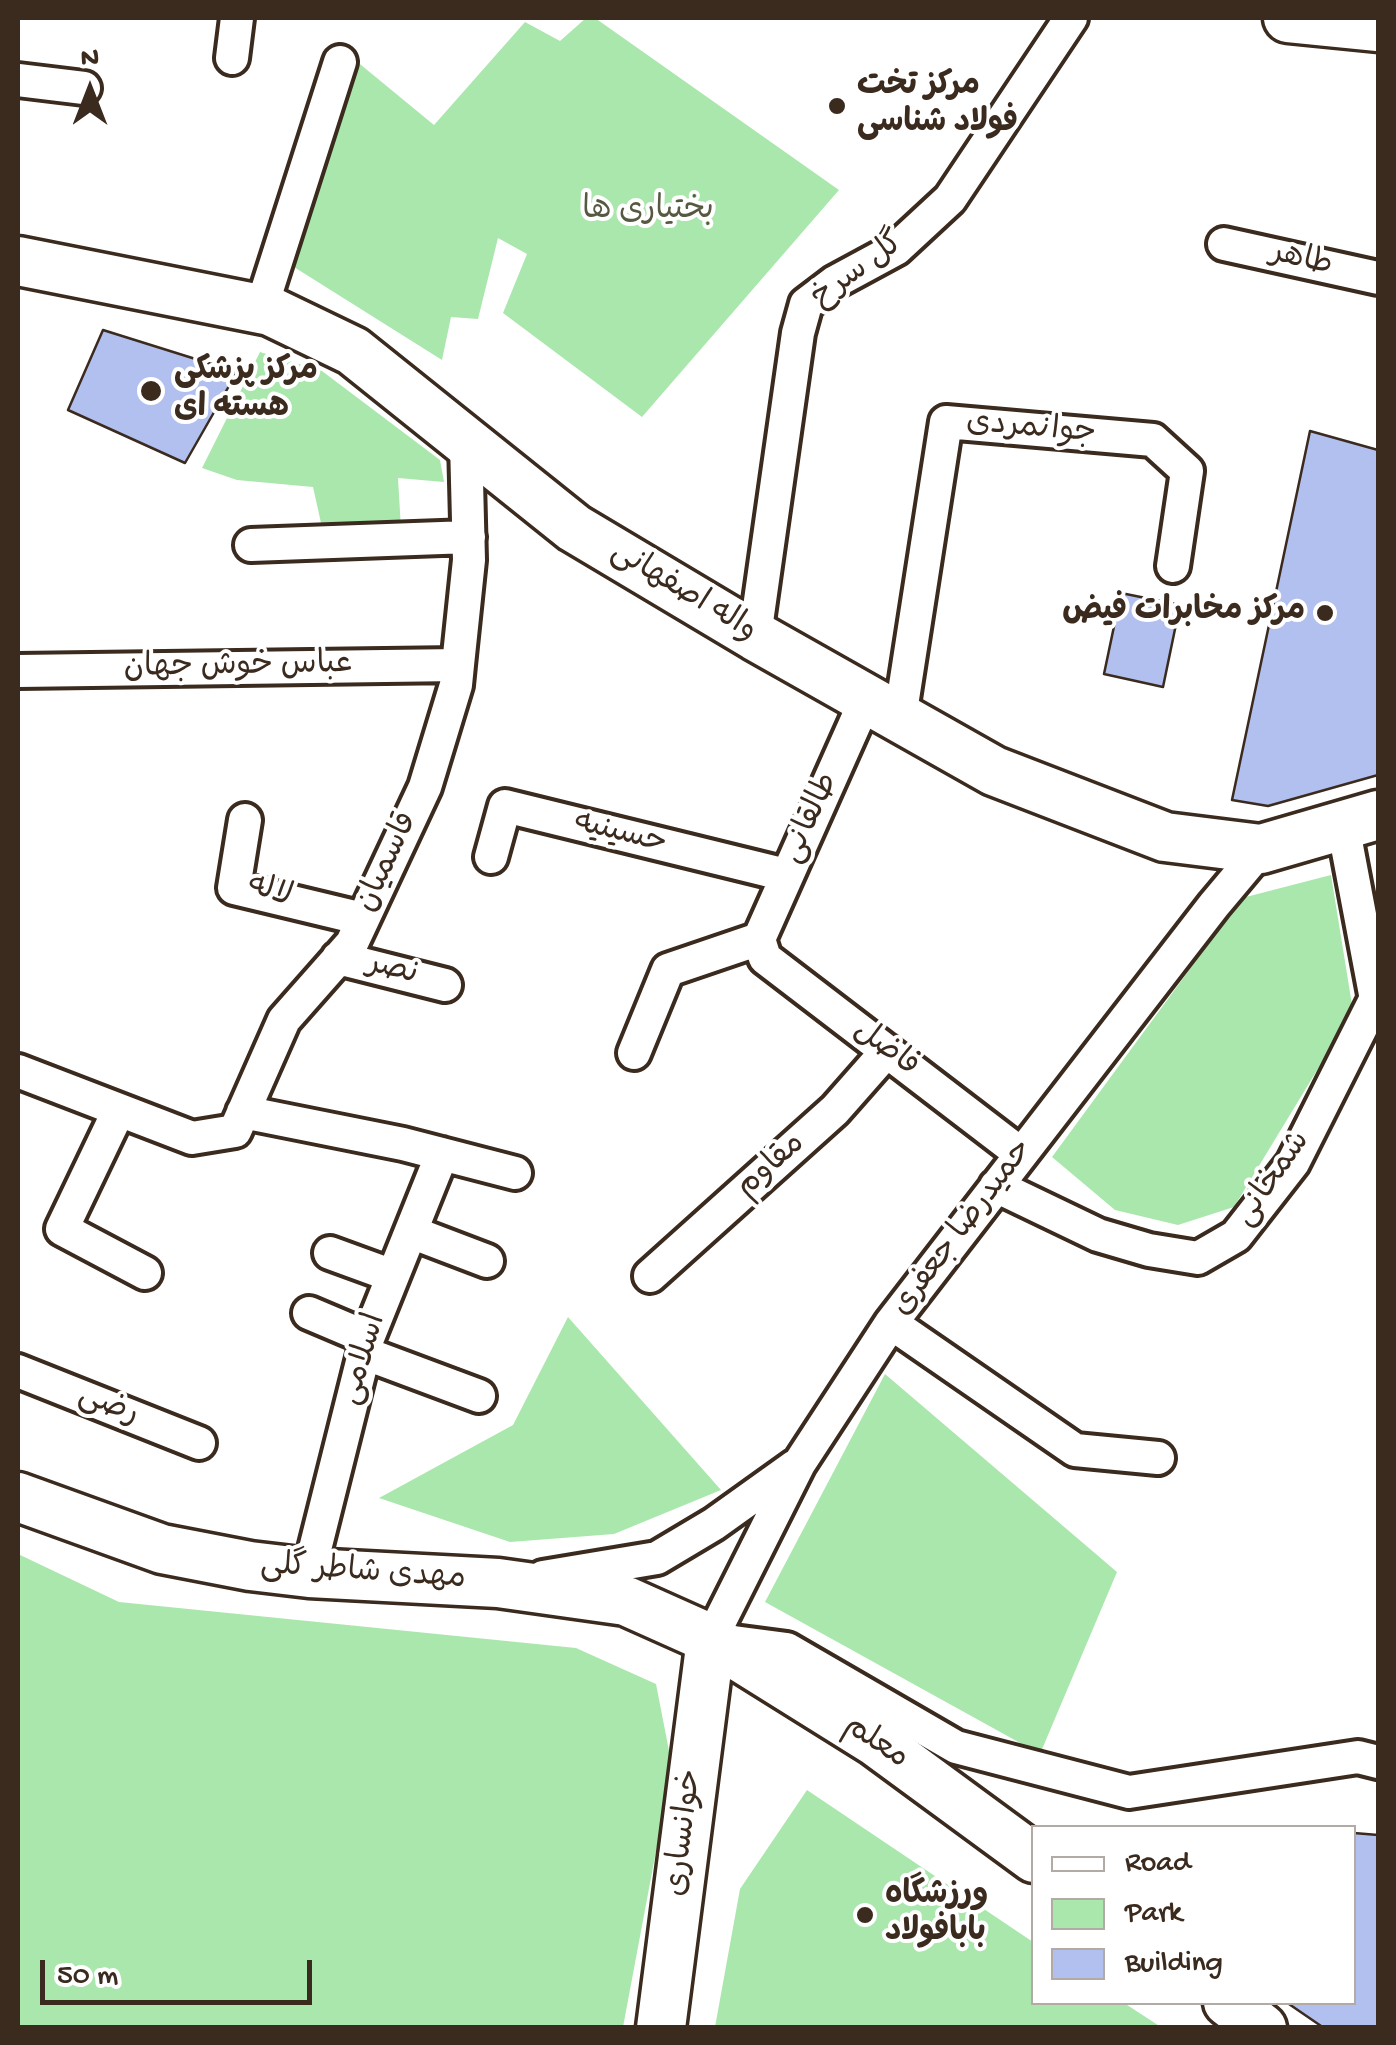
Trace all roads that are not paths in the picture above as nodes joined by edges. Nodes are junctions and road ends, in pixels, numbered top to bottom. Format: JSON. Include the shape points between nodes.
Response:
{"nodes":[{"id":1,"x":237,"y":18,"type":"edge"},
{"id":2,"x":1071,"y":18,"type":"edge"},
{"id":3,"x":1288,"y":18,"type":"edge"},
{"id":4,"x":1378,"y":27,"type":"edge"},
{"id":5,"x":232,"y":58,"type":"dead end"},
{"id":6,"x":340,"y":62,"type":"dead end"},
{"id":7,"x":18,"y":80,"type":"edge"},
{"id":8,"x":84,"y":88,"type":"dead end"},
{"id":9,"x":1224,"y":244,"type":"dead end"},
{"id":10,"x":18,"y":261,"type":"edge"},
{"id":11,"x":1378,"y":278,"type":"edge"},
{"id":12,"x":261,"y":309,"type":"junction"},
{"id":13,"x":466,"y":442,"type":"junction"},
{"id":14,"x":469,"y":537,"type":"junction"},
{"id":15,"x":251,"y":545,"type":"dead end"},
{"id":16,"x":1173,"y":566,"type":"dead end"},
{"id":17,"x":755,"y":636,"type":"junction"},
{"id":18,"x":458,"y":665,"type":"junction"},
{"id":19,"x":18,"y":671,"type":"edge"},
{"id":20,"x":883,"y":708,"type":"junction"},
{"id":21,"x":245,"y":820,"type":"dead end"},
{"id":22,"x":1360,"y":820,"type":"edge"},
{"id":23,"x":1262,"y":849,"type":"junction"},
{"id":24,"x":492,"y":857,"type":"dead end"},
{"id":25,"x":786,"y":875,"type":"junction"},
{"id":26,"x":363,"y":919,"type":"junction"},
{"id":27,"x":759,"y":939,"type":"junction"},
{"id":28,"x":338,"y":958,"type":"junction"},
{"id":29,"x":445,"y":985,"type":"dead end"},
{"id":30,"x":1377,"y":1005,"type":"edge"},
{"id":31,"x":887,"y":1051,"type":"junction"},
{"id":32,"x":634,"y":1053,"type":"dead end"},
{"id":33,"x":18,"y":1071,"type":"edge"},
{"id":34,"x":120,"y":1110,"type":"junction"},
{"id":35,"x":243,"y":1112,"type":"junction"},
{"id":36,"x":442,"y":1154,"type":"junction"},
{"id":37,"x":1021,"y":1154,"type":"junction"},
{"id":38,"x":515,"y":1173,"type":"dead end"},
{"id":39,"x":996,"y":1186,"type":"junction"},
{"id":40,"x":411,"y":1232,"type":"junction"},
{"id":41,"x":330,"y":1253,"type":"dead end"},
{"id":42,"x":487,"y":1261,"type":"dead end"},
{"id":43,"x":146,"y":1272,"type":"dead end"},
{"id":44,"x":393,"y":1276,"type":"junction"},
{"id":45,"x":650,"y":1276,"type":"dead end"},
{"id":46,"x":309,"y":1313,"type":"dead end"},
{"id":47,"x":892,"y":1323,"type":"junction"},
{"id":48,"x":366,"y":1345,"type":"junction"},
{"id":49,"x":18,"y":1371,"type":"edge"},
{"id":50,"x":479,"y":1396,"type":"dead end"},
{"id":51,"x":198,"y":1443,"type":"dead end"},
{"id":52,"x":1158,"y":1458,"type":"dead end"},
{"id":53,"x":798,"y":1464,"type":"junction"},
{"id":54,"x":18,"y":1497,"type":"edge"},
{"id":55,"x":309,"y":1573,"type":"junction"},
{"id":56,"x":498,"y":1583,"type":"junction"},
{"id":57,"x":711,"y":1638,"type":"junction"},
{"id":58,"x":1378,"y":1762,"type":"edge"},
{"id":59,"x":1031,"y":1856,"type":"edge"},
{"id":60,"x":1232,"y":2005,"type":"edge"},
{"id":61,"x":661,"y":2028,"type":"edge"},
{"id":62,"x":1262,"y":2028,"type":"edge"}],
"edges":[{"from":1,"to":5,"type":"street"},
{"from":2,"to":17,"type":"street","name":"گل سرخ","via":[[950,199],[896,249],[806,304]]},
{"from":3,"to":4,"type":"street"},
{"from":6,"to":12,"type":"street"},
{"from":7,"to":8,"type":"street"},
{"from":9,"to":11,"type":"street","name":"طاهر"},
{"from":10,"to":12,"type":"street","name":"واله اصفهانی"},
{"from":12,"to":13,"type":"street","name":"واله اصفهانی","via":[[353,351]]},
{"from":13,"to":14,"type":"street","name":"قاسمیان"},
{"from":13,"to":17,"type":"street","name":"واله اصفهانی","via":[[574,528]]},
{"from":14,"to":15,"type":"street"},
{"from":14,"to":18,"type":"street","name":"قاسمیان"},
{"from":16,"to":20,"type":"street","name":"جوانمردی","via":[[1187,471],[1153,440],[946,422]]},
{"from":17,"to":20,"type":"street","name":"واله اصفهانی"},
{"from":18,"to":19,"type":"street","name":"عباس خوش جهان"},
{"from":18,"to":26,"type":"street","name":"قاسمیان","via":[[424,787]]},
{"from":20,"to":23,"type":"street","name":"واله اصفهانی","via":[[994,771],[1165,836]]},
{"from":20,"to":25,"type":"street","name":"طالقانی"},
{"from":21,"to":26,"type":"street","name":"لاله","via":[[234,888]]},
{"from":22,"to":23,"type":"street","name":"واله اصفهانی"},
{"from":22,"to":30,"type":"street"},
{"from":23,"to":37,"type":"street","name":"حمیدرضا جعفری"},
{"from":24,"to":25,"type":"street","name":"حسینیه","via":[[505,806]]},
{"from":25,"to":27,"type":"street","name":"طالقانی"},
{"from":26,"to":28,"type":"street","name":"قاسمیان"},
{"from":27,"to":31,"type":"street","name":"فاضل","via":[[765,958]]},
{"from":27,"to":32,"type":"street","via":[[668,970]]},
{"from":28,"to":29,"type":"street","name":"نصر"},
{"from":28,"to":35,"type":"street","name":"قاسمیان","via":[[284,1020]]},
{"from":30,"to":39,"type":"street","name":"شمخانی","via":[[1293,1164],[1236,1236],[1198,1258],[1098,1235]]},
{"from":31,"to":37,"type":"street","name":"فاضل"},
{"from":31,"to":45,"type":"street","name":"مقاوم","via":[[835,1110]]},
{"from":33,"to":34,"type":"street"},
{"from":34,"to":35,"type":"street","via":[[192,1138],[235,1131]]},
{"from":34,"to":43,"type":"street","via":[[62,1228]]},
{"from":35,"to":36,"type":"street"},
{"from":36,"to":38,"type":"street"},
{"from":36,"to":40,"type":"street","name":"اسلامی"},
{"from":37,"to":39,"type":"street","name":"حمیدرضا جعفری"},
{"from":39,"to":47,"type":"street","name":"حمیدرضا جعفری"},
{"from":40,"to":42,"type":"street"},
{"from":40,"to":44,"type":"street","name":"اسلامی"},
{"from":41,"to":44,"type":"street"},
{"from":44,"to":48,"type":"street","name":"اسلامی"},
{"from":46,"to":48,"type":"street"},
{"from":47,"to":52,"type":"street","via":[[1075,1450]]},
{"from":47,"to":53,"type":"street","name":"حمیدرضا جعفری"},
{"from":48,"to":50,"type":"street"},
{"from":48,"to":55,"type":"street","name":"اسلامی"},
{"from":49,"to":51,"type":"street","name":"رضی"},
{"from":53,"to":56,"type":"street","via":[[657,1558]]},
{"from":53,"to":57,"type":"street","name":"حمیدرضا جعفری"},
{"from":54,"to":55,"type":"street","name":"مهدی شاطر گلی","via":[[162,1549]]},
{"from":55,"to":56,"type":"street","name":"مهدی شاطر گلی"},
{"from":56,"to":57,"type":"street","name":"مهدی شاطر گلی","via":[[626,1601]]},
{"from":57,"to":58,"type":"street","via":[[787,1650],[956,1746],[1129,1792],[1358,1757]]},
{"from":57,"to":59,"type":"street","name":"معلم","via":[[876,1742]]},
{"from":57,"to":61,"type":"street","name":"خوانساری"},
{"from":60,"to":62,"type":"street"}]}
